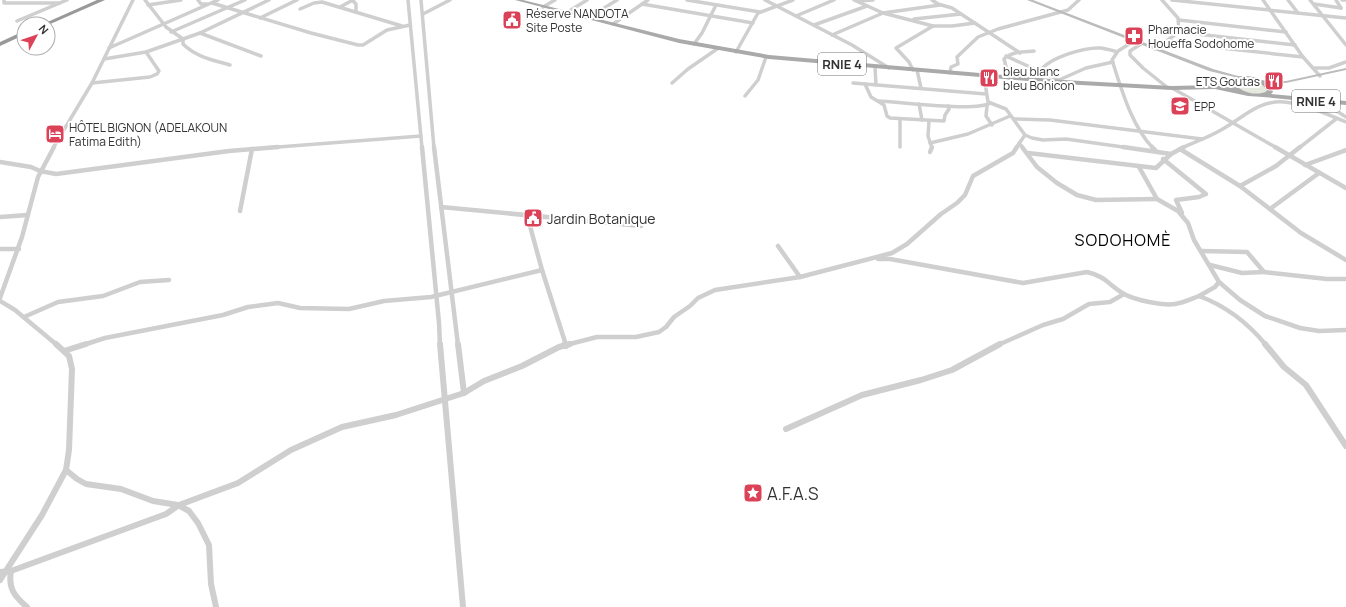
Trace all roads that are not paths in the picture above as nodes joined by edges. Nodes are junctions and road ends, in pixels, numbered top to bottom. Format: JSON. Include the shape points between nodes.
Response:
{"nodes":[{"id":1,"x":4,"y":0,"type":"edge"},
{"id":2,"x":67,"y":0,"type":"edge"},
{"id":3,"x":102,"y":0,"type":"edge"},
{"id":4,"x":133,"y":0,"type":"edge"},
{"id":5,"x":145,"y":0,"type":"edge"},
{"id":6,"x":181,"y":0,"type":"edge"},
{"id":7,"x":198,"y":0,"type":"edge"},
{"id":8,"x":218,"y":0,"type":"edge"},
{"id":9,"x":245,"y":0,"type":"edge"},
{"id":10,"x":269,"y":0,"type":"edge"},
{"id":11,"x":297,"y":0,"type":"edge"},
{"id":12,"x":326,"y":0,"type":"edge"},
{"id":13,"x":353,"y":0,"type":"edge"},
{"id":14,"x":408,"y":0,"type":"edge"},
{"id":15,"x":421,"y":0,"type":"edge"},
{"id":16,"x":450,"y":0,"type":"edge"},
{"id":17,"x":517,"y":0,"type":"edge"},
{"id":18,"x":555,"y":0,"type":"edge"},
{"id":19,"x":587,"y":0,"type":"edge"},
{"id":20,"x":617,"y":0,"type":"edge"},
{"id":21,"x":648,"y":0,"type":"edge"},
{"id":22,"x":687,"y":0,"type":"edge"},
{"id":23,"x":705,"y":0,"type":"edge"},
{"id":24,"x":765,"y":0,"type":"edge"},
{"id":25,"x":793,"y":0,"type":"edge"},
{"id":26,"x":834,"y":0,"type":"edge"},
{"id":27,"x":873,"y":0,"type":"edge"},
{"id":28,"x":932,"y":0,"type":"edge"},
{"id":29,"x":1029,"y":0,"type":"edge"},
{"id":30,"x":1079,"y":0,"type":"edge"},
{"id":31,"x":1162,"y":0,"type":"edge"},
{"id":32,"x":1172,"y":0,"type":"edge"},
{"id":33,"x":1263,"y":0,"type":"edge"},
{"id":34,"x":1288,"y":0,"type":"edge"},
{"id":35,"x":1310,"y":0,"type":"edge"},
{"id":36,"x":1336,"y":0,"type":"edge"},
{"id":37,"x":1342,"y":0,"type":"edge"},
{"id":38,"x":1346,"y":0,"type":"edge"},
{"id":39,"x":700,"y":1,"type":"edge"},
{"id":40,"x":856,"y":1,"type":"edge"},
{"id":41,"x":322,"y":2,"type":"junction"},
{"id":42,"x":1206,"y":2,"type":"edge"},
{"id":43,"x":60,"y":3,"type":"junction"},
{"id":44,"x":210,"y":4,"type":"junction"},
{"id":45,"x":642,"y":4,"type":"junction"},
{"id":46,"x":1313,"y":4,"type":"junction"},
{"id":47,"x":148,"y":5,"type":"junction"},
{"id":48,"x":716,"y":5,"type":"junction"},
{"id":49,"x":940,"y":5,"type":"junction"},
{"id":50,"x":776,"y":6,"type":"junction"},
{"id":51,"x":867,"y":6,"type":"junction"},
{"id":52,"x":340,"y":7,"type":"junction"},
{"id":53,"x":543,"y":7,"type":"junction"},
{"id":54,"x":228,"y":8,"type":"junction"},
{"id":55,"x":300,"y":9,"type":"dead end"},
{"id":56,"x":1271,"y":10,"type":"junction"},
{"id":57,"x":243,"y":12,"type":"junction"},
{"id":58,"x":356,"y":12,"type":"junction"},
{"id":59,"x":760,"y":12,"type":"junction"},
{"id":60,"x":1060,"y":12,"type":"junction"},
{"id":61,"x":566,"y":13,"type":"junction"},
{"id":62,"x":883,"y":13,"type":"junction"},
{"id":63,"x":1298,"y":13,"type":"junction"},
{"id":64,"x":423,"y":14,"type":"junction"},
{"id":65,"x":961,"y":14,"type":"junction"},
{"id":66,"x":1322,"y":15,"type":"junction"},
{"id":67,"x":29,"y":16,"type":"edge"},
{"id":68,"x":711,"y":16,"type":"junction"},
{"id":69,"x":796,"y":16,"type":"junction"},
{"id":70,"x":260,"y":18,"type":"junction"},
{"id":71,"x":588,"y":18,"type":"junction"},
{"id":72,"x":1346,"y":18,"type":"edge"},
{"id":73,"x":910,"y":19,"type":"junction"},
{"id":74,"x":56,"y":20,"type":"edge"},
{"id":75,"x":1179,"y":20,"type":"junction"},
{"id":76,"x":753,"y":23,"type":"junction"},
{"id":77,"x":975,"y":23,"type":"junction"},
{"id":78,"x":163,"y":24,"type":"junction"},
{"id":79,"x":612,"y":24,"type":"junction"},
{"id":80,"x":410,"y":25,"type":"junction"},
{"id":81,"x":814,"y":25,"type":"junction"},
{"id":82,"x":403,"y":26,"type":"junction"},
{"id":83,"x":933,"y":26,"type":"junction"},
{"id":84,"x":171,"y":32,"type":"junction"},
{"id":85,"x":989,"y":32,"type":"junction"},
{"id":86,"x":1179,"y":32,"type":"junction"},
{"id":87,"x":1286,"y":32,"type":"junction"},
{"id":88,"x":200,"y":33,"type":"junction"},
{"id":89,"x":832,"y":35,"type":"junction"},
{"id":90,"x":16,"y":37,"type":"edge"},
{"id":91,"x":183,"y":39,"type":"junction"},
{"id":92,"x":1169,"y":40,"type":"junction"},
{"id":93,"x":1134,"y":41,"type":"junction"},
{"id":94,"x":0,"y":44,"type":"edge"},
{"id":95,"x":694,"y":44,"type":"junction"},
{"id":96,"x":1141,"y":44,"type":"junction"},
{"id":97,"x":1295,"y":45,"type":"junction"},
{"id":98,"x":1346,"y":45,"type":"edge"},
{"id":99,"x":109,"y":48,"type":"junction"},
{"id":100,"x":717,"y":49,"type":"junction"},
{"id":101,"x":1155,"y":49,"type":"junction"},
{"id":102,"x":1034,"y":51,"type":"dead end"},
{"id":103,"x":146,"y":52,"type":"junction"},
{"id":104,"x":736,"y":52,"type":"junction"},
{"id":105,"x":1117,"y":52,"type":"junction"},
{"id":106,"x":1020,"y":53,"type":"junction"},
{"id":107,"x":261,"y":56,"type":"dead end"},
{"id":108,"x":1006,"y":56,"type":"junction"},
{"id":109,"x":766,"y":57,"type":"junction"},
{"id":110,"x":1303,"y":57,"type":"junction"},
{"id":111,"x":104,"y":59,"type":"junction"},
{"id":112,"x":1113,"y":62,"type":"junction"},
{"id":113,"x":1346,"y":62,"type":"edge"},
{"id":114,"x":230,"y":65,"type":"dead end"},
{"id":115,"x":874,"y":67,"type":"junction"},
{"id":116,"x":889,"y":68,"type":"junction"},
{"id":117,"x":1313,"y":68,"type":"junction"},
{"id":118,"x":1346,"y":69,"type":"edge"},
{"id":119,"x":915,"y":70,"type":"junction"},
{"id":120,"x":1040,"y":71,"type":"junction"},
{"id":121,"x":1217,"y":72,"type":"junction"},
{"id":122,"x":950,"y":73,"type":"junction"},
{"id":123,"x":984,"y":76,"type":"junction"},
{"id":124,"x":1320,"y":76,"type":"junction"},
{"id":125,"x":1009,"y":78,"type":"junction"},
{"id":126,"x":1243,"y":78,"type":"junction"},
{"id":127,"x":1061,"y":81,"type":"junction"},
{"id":128,"x":1258,"y":81,"type":"junction"},
{"id":129,"x":1231,"y":82,"type":"junction"},
{"id":130,"x":1282,"y":82,"type":"junction"},
{"id":131,"x":92,"y":83,"type":"junction"},
{"id":132,"x":672,"y":83,"type":"dead end"},
{"id":133,"x":853,"y":83,"type":"dead end"},
{"id":134,"x":865,"y":84,"type":"junction"},
{"id":135,"x":876,"y":85,"type":"junction"},
{"id":136,"x":1122,"y":86,"type":"junction"},
{"id":137,"x":1215,"y":87,"type":"junction"},
{"id":138,"x":921,"y":88,"type":"junction"},
{"id":139,"x":1170,"y":88,"type":"junction"},
{"id":140,"x":1270,"y":90,"type":"junction"},
{"id":141,"x":1242,"y":92,"type":"junction"},
{"id":142,"x":986,"y":94,"type":"junction"},
{"id":143,"x":1263,"y":95,"type":"junction"},
{"id":144,"x":745,"y":96,"type":"dead end"},
{"id":145,"x":1285,"y":98,"type":"junction"},
{"id":146,"x":875,"y":100,"type":"junction"},
{"id":147,"x":1323,"y":102,"type":"junction"},
{"id":148,"x":1337,"y":103,"type":"junction"},
{"id":149,"x":1346,"y":103,"type":"edge"},
{"id":150,"x":919,"y":104,"type":"junction"},
{"id":151,"x":989,"y":104,"type":"junction"},
{"id":152,"x":948,"y":106,"type":"junction"},
{"id":153,"x":1340,"y":112,"type":"junction"},
{"id":154,"x":1346,"y":117,"type":"edge"},
{"id":155,"x":1012,"y":118,"type":"junction"},
{"id":156,"x":900,"y":119,"type":"junction"},
{"id":157,"x":1336,"y":119,"type":"junction"},
{"id":158,"x":922,"y":120,"type":"junction"},
{"id":159,"x":929,"y":121,"type":"junction"},
{"id":160,"x":1346,"y":122,"type":"edge"},
{"id":161,"x":1231,"y":123,"type":"junction"},
{"id":162,"x":992,"y":125,"type":"junction"},
{"id":163,"x":1142,"y":132,"type":"junction"},
{"id":164,"x":1025,"y":135,"type":"junction"},
{"id":165,"x":421,"y":136,"type":"junction"},
{"id":166,"x":1203,"y":139,"type":"junction"},
{"id":167,"x":930,"y":143,"type":"junction"},
{"id":168,"x":1019,"y":143,"type":"junction"},
{"id":169,"x":900,"y":147,"type":"dead end"},
{"id":170,"x":252,"y":149,"type":"junction"},
{"id":171,"x":1180,"y":149,"type":"junction"},
{"id":172,"x":1346,"y":150,"type":"edge"},
{"id":173,"x":1157,"y":151,"type":"junction"},
{"id":174,"x":930,"y":152,"type":"dead end"},
{"id":175,"x":1028,"y":154,"type":"junction"},
{"id":176,"x":1171,"y":154,"type":"junction"},
{"id":177,"x":1340,"y":154,"type":"junction"},
{"id":178,"x":1289,"y":156,"type":"junction"},
{"id":179,"x":1346,"y":157,"type":"edge"},
{"id":180,"x":1164,"y":158,"type":"junction"},
{"id":181,"x":0,"y":162,"type":"edge"},
{"id":182,"x":1305,"y":165,"type":"junction"},
{"id":183,"x":1138,"y":167,"type":"junction"},
{"id":184,"x":40,"y":171,"type":"junction"},
{"id":185,"x":1319,"y":173,"type":"junction"},
{"id":186,"x":1240,"y":186,"type":"junction"},
{"id":187,"x":1346,"y":187,"type":"edge"},
{"id":188,"x":1158,"y":199,"type":"junction"},
{"id":189,"x":441,"y":207,"type":"junction"},
{"id":190,"x":1270,"y":209,"type":"junction"},
{"id":191,"x":240,"y":211,"type":"dead end"},
{"id":192,"x":28,"y":215,"type":"junction"},
{"id":193,"x":527,"y":215,"type":"junction"},
{"id":194,"x":1183,"y":216,"type":"junction"},
{"id":195,"x":0,"y":217,"type":"edge"},
{"id":196,"x":641,"y":226,"type":"dead end"},
{"id":197,"x":778,"y":246,"type":"dead end"},
{"id":198,"x":0,"y":249,"type":"edge"},
{"id":199,"x":19,"y":249,"type":"junction"},
{"id":200,"x":1201,"y":251,"type":"junction"},
{"id":201,"x":867,"y":259,"type":"junction"},
{"id":202,"x":1346,"y":260,"type":"edge"},
{"id":203,"x":1210,"y":265,"type":"junction"},
{"id":204,"x":542,"y":270,"type":"junction"},
{"id":205,"x":1264,"y":272,"type":"junction"},
{"id":206,"x":800,"y":277,"type":"junction"},
{"id":207,"x":1346,"y":279,"type":"edge"},
{"id":208,"x":169,"y":280,"type":"dead end"},
{"id":209,"x":1219,"y":282,"type":"junction"},
{"id":210,"x":451,"y":292,"type":"junction"},
{"id":211,"x":1124,"y":294,"type":"junction"},
{"id":212,"x":435,"y":296,"type":"junction"},
{"id":213,"x":1199,"y":296,"type":"junction"},
{"id":214,"x":0,"y":300,"type":"edge"},
{"id":215,"x":24,"y":316,"type":"junction"},
{"id":216,"x":1346,"y":330,"type":"edge"},
{"id":217,"x":566,"y":346,"type":"junction"},
{"id":218,"x":64,"y":351,"type":"junction"},
{"id":219,"x":464,"y":393,"type":"junction"},
{"id":220,"x":444,"y":399,"type":"junction"},
{"id":221,"x":786,"y":429,"type":"dead end"},
{"id":222,"x":1346,"y":446,"type":"edge"},
{"id":223,"x":66,"y":470,"type":"junction"},
{"id":224,"x":179,"y":505,"type":"junction"},
{"id":225,"x":5,"y":572,"type":"edge"},
{"id":226,"x":0,"y":580,"type":"edge"},
{"id":227,"x":27,"y":607,"type":"edge"},
{"id":228,"x":216,"y":607,"type":"edge"},
{"id":229,"x":463,"y":607,"type":"edge"}],
"edges":[{"from":1,"to":43,"type":"street","via":[[4,3]]},
{"from":2,"to":43,"type":"street"},
{"from":3,"to":74,"type":"highway"},
{"from":4,"to":99,"type":"street"},
{"from":5,"to":47,"type":"street"},
{"from":6,"to":47,"type":"street"},
{"from":7,"to":44,"type":"street","via":[[202,4]]},
{"from":8,"to":44,"type":"street"},
{"from":9,"to":54,"type":"street"},
{"from":10,"to":57,"type":"street"},
{"from":11,"to":70,"type":"street"},
{"from":12,"to":41,"type":"street"},
{"from":13,"to":52,"type":"street"},
{"from":13,"to":58,"type":"street"},
{"from":14,"to":80,"type":"street"},
{"from":15,"to":64,"type":"street"},
{"from":16,"to":64,"type":"street"},
{"from":17,"to":53,"type":"main road","number":"RNIE 4"},
{"from":18,"to":53,"type":"street"},
{"from":19,"to":61,"type":"street"},
{"from":20,"to":71,"type":"street"},
{"from":21,"to":45,"type":"street"},
{"from":22,"to":39,"type":"street"},
{"from":23,"to":39,"type":"street"},
{"from":24,"to":50,"type":"street"},
{"from":25,"to":50,"type":"street"},
{"from":26,"to":69,"type":"street"},
{"from":27,"to":40,"type":"street"},
{"from":28,"to":49,"type":"street"},
{"from":29,"to":60,"type":"street"},
{"from":30,"to":60,"type":"street","via":[[1071,8]]},
{"from":31,"to":75,"type":"street"},
{"from":32,"to":42,"type":"street"},
{"from":33,"to":56,"type":"street"},
{"from":34,"to":63,"type":"street"},
{"from":35,"to":46,"type":"street"},
{"from":36,"to":46,"type":"street","via":[[1341,8]]},
{"from":37,"to":38,"type":"street"},
{"from":39,"to":48,"type":"street"},
{"from":40,"to":51,"type":"street"},
{"from":41,"to":52,"type":"street"},
{"from":41,"to":55,"type":"street"},
{"from":42,"to":56,"type":"street"},
{"from":43,"to":67,"type":"street"},
{"from":44,"to":54,"type":"street"},
{"from":44,"to":78,"type":"street"},
{"from":45,"to":68,"type":"street"},
{"from":45,"to":79,"type":"street"},
{"from":46,"to":66,"type":"street"},
{"from":47,"to":78,"type":"street"},
{"from":48,"to":59,"type":"street"},
{"from":48,"to":68,"type":"street"},
{"from":49,"to":62,"type":"street"},
{"from":49,"to":65,"type":"street","via":[[949,6]]},
{"from":50,"to":59,"type":"street"},
{"from":50,"to":69,"type":"street"},
{"from":51,"to":62,"type":"street"},
{"from":51,"to":81,"type":"street"},
{"from":52,"to":58,"type":"street"},
{"from":53,"to":61,"type":"main road","number":"RNIE 4"},
{"from":54,"to":57,"type":"street"},
{"from":54,"to":84,"type":"street"},
{"from":56,"to":63,"type":"street"},
{"from":56,"to":87,"type":"street"},
{"from":57,"to":70,"type":"street"},
{"from":57,"to":88,"type":"street"},
{"from":58,"to":82,"type":"street"},
{"from":59,"to":76,"type":"street"},
{"from":60,"to":85,"type":"street"},
{"from":60,"to":93,"type":"street"},
{"from":61,"to":71,"type":"main road","number":"RNIE 4"},
{"from":62,"to":73,"type":"street"},
{"from":62,"to":89,"type":"street"},
{"from":63,"to":66,"type":"street"},
{"from":64,"to":189,"type":"street"},
{"from":65,"to":73,"type":"street"},
{"from":65,"to":77,"type":"street"},
{"from":66,"to":72,"type":"street"},
{"from":66,"to":98,"type":"street"},
{"from":68,"to":76,"type":"street"},
{"from":68,"to":95,"type":"street"},
{"from":69,"to":81,"type":"street"},
{"from":70,"to":82,"type":"street","via":[[358,45],[363,45],[387,30]]},
{"from":71,"to":79,"type":"main road","number":"RNIE 4"},
{"from":73,"to":83,"type":"street"},
{"from":75,"to":86,"type":"street"},
{"from":75,"to":87,"type":"street"},
{"from":76,"to":104,"type":"street"},
{"from":77,"to":83,"type":"street","via":[[948,27]]},
{"from":77,"to":85,"type":"street"},
{"from":78,"to":84,"type":"street"},
{"from":78,"to":99,"type":"street"},
{"from":79,"to":95,"type":"main road","number":"RNIE 4"},
{"from":80,"to":82,"type":"street"},
{"from":80,"to":165,"type":"street"},
{"from":81,"to":89,"type":"street"},
{"from":83,"to":119,"type":"street","via":[[896,48]]},
{"from":84,"to":91,"type":"street"},
{"from":85,"to":106,"type":"street"},
{"from":85,"to":122,"type":"street","via":[[976,38],[959,54],[956,58],[958,64],[951,67]]},
{"from":86,"to":92,"type":"street"},
{"from":86,"to":97,"type":"street"},
{"from":87,"to":97,"type":"street"},
{"from":88,"to":91,"type":"street"},
{"from":88,"to":107,"type":"street"},
{"from":89,"to":116,"type":"street"},
{"from":90,"to":94,"type":"highway"},
{"from":91,"to":103,"type":"street"},
{"from":91,"to":114,"type":"street","via":[[183,44],[190,51]]},
{"from":92,"to":101,"type":"street"},
{"from":92,"to":110,"type":"street","via":[[1184,44]]},
{"from":93,"to":96,"type":"street"},
{"from":93,"to":105,"type":"street"},
{"from":95,"to":100,"type":"main road","number":"RNIE 4"},
{"from":96,"to":101,"type":"street"},
{"from":96,"to":139,"type":"street","via":[[1130,51],[1130,55]]},
{"from":97,"to":110,"type":"street"},
{"from":99,"to":111,"type":"street"},
{"from":100,"to":104,"type":"main road","number":"RNIE 4"},
{"from":100,"to":132,"type":"street"},
{"from":101,"to":121,"type":"street"},
{"from":102,"to":106,"type":"street"},
{"from":103,"to":111,"type":"street"},
{"from":103,"to":131,"type":"street","via":[[159,71],[157,74]]},
{"from":104,"to":109,"type":"main road","number":"RNIE 4"},
{"from":105,"to":112,"type":"street","via":[[1112,58]]},
{"from":105,"to":120,"type":"street","via":[[1101,48],[1080,52],[1046,64]]},
{"from":106,"to":108,"type":"street"},
{"from":108,"to":120,"type":"street"},
{"from":108,"to":125,"type":"street","via":[[1004,59]]},
{"from":109,"to":115,"type":"main road","number":"RNIE 4"},
{"from":109,"to":144,"type":"street","via":[[758,80]]},
{"from":110,"to":117,"type":"street"},
{"from":111,"to":131,"type":"street"},
{"from":112,"to":127,"type":"street","via":[[1086,68]]},
{"from":112,"to":136,"type":"street"},
{"from":113,"to":117,"type":"street","via":[[1329,68]]},
{"from":115,"to":116,"type":"main road","number":"RNIE 4"},
{"from":115,"to":135,"type":"street"},
{"from":116,"to":119,"type":"main road","number":"RNIE 4"},
{"from":117,"to":124,"type":"street"},
{"from":118,"to":124,"type":"street"},
{"from":119,"to":122,"type":"main road","number":"RNIE 4"},
{"from":119,"to":138,"type":"street"},
{"from":120,"to":127,"type":"street"},
{"from":121,"to":126,"type":"street"},
{"from":121,"to":129,"type":"street"},
{"from":122,"to":123,"type":"main road","number":"RNIE 4"},
{"from":123,"to":125,"type":"main road","number":"RNIE 4"},
{"from":123,"to":142,"type":"street"},
{"from":124,"to":130,"type":"street"},
{"from":125,"to":127,"type":"main road","number":"RNIE 4"},
{"from":126,"to":128,"type":"main road","number":"RNIE 4"},
{"from":126,"to":129,"type":"main road","number":"RNIE 4"},
{"from":127,"to":136,"type":"main road","number":"RNIE 4"},
{"from":128,"to":130,"type":"street"},
{"from":128,"to":140,"type":"main road","number":"RNIE 4"},
{"from":129,"to":137,"type":"main road","number":"RNIE 4"},
{"from":129,"to":141,"type":"main road"},
{"from":130,"to":140,"type":"street"},
{"from":131,"to":184,"type":"street"},
{"from":133,"to":134,"type":"street"},
{"from":134,"to":135,"type":"street"},
{"from":134,"to":146,"type":"street"},
{"from":135,"to":138,"type":"street"},
{"from":136,"to":139,"type":"main road","number":"RNIE 4"},
{"from":136,"to":163,"type":"street"},
{"from":137,"to":139,"type":"main road","number":"RNIE 4"},
{"from":137,"to":141,"type":"main road","number":"RNIE 4"},
{"from":138,"to":142,"type":"street"},
{"from":139,"to":161,"type":"street"},
{"from":140,"to":143,"type":"main road","via":[[1269,94]]},
{"from":140,"to":145,"type":"main road","number":"RNIE 4"},
{"from":141,"to":143,"type":"main road","number":"RNIE 4"},
{"from":142,"to":151,"type":"street"},
{"from":143,"to":145,"type":"main road","number":"RNIE 4"},
{"from":145,"to":147,"type":"main road","number":"RNIE 4"},
{"from":146,"to":150,"type":"street"},
{"from":146,"to":156,"type":"street","via":[[886,107],[888,117]]},
{"from":147,"to":148,"type":"main road","number":"RNIE 4"},
{"from":147,"to":153,"type":"street"},
{"from":148,"to":149,"type":"main road","number":"RNIE 4"},
{"from":148,"to":153,"type":"street"},
{"from":150,"to":152,"type":"street"},
{"from":150,"to":158,"type":"street"},
{"from":151,"to":152,"type":"street"},
{"from":151,"to":155,"type":"street","via":[[1005,108]]},
{"from":151,"to":162,"type":"street","via":[[986,116]]},
{"from":152,"to":159,"type":"street","via":[[944,121]]},
{"from":153,"to":154,"type":"street"},
{"from":155,"to":162,"type":"street"},
{"from":155,"to":163,"type":"street","via":[[1050,120]]},
{"from":155,"to":164,"type":"street"},
{"from":156,"to":158,"type":"street"},
{"from":156,"to":169,"type":"street"},
{"from":157,"to":160,"type":"street"},
{"from":157,"to":161,"type":"street","via":[[1296,105],[1277,102],[1262,104]]},
{"from":157,"to":178,"type":"street"},
{"from":158,"to":159,"type":"street"},
{"from":159,"to":167,"type":"street"},
{"from":161,"to":166,"type":"street"},
{"from":161,"to":178,"type":"street"},
{"from":162,"to":167,"type":"street"},
{"from":163,"to":166,"type":"street"},
{"from":163,"to":173,"type":"street"},
{"from":164,"to":168,"type":"street"},
{"from":164,"to":173,"type":"street","via":[[1040,139],[1066,138]]},
{"from":165,"to":170,"type":"street"},
{"from":165,"to":212,"type":"street"},
{"from":166,"to":171,"type":"street"},
{"from":167,"to":174,"type":"street"},
{"from":168,"to":175,"type":"street"},
{"from":168,"to":201,"type":"street","via":[[1014,153],[973,176],[965,195],[907,244],[892,253]]},
{"from":170,"to":184,"type":"street","via":[[56,174]]},
{"from":170,"to":191,"type":"street"},
{"from":171,"to":176,"type":"street"},
{"from":171,"to":186,"type":"street"},
{"from":172,"to":177,"type":"street"},
{"from":173,"to":176,"type":"street"},
{"from":173,"to":180,"type":"street"},
{"from":175,"to":183,"type":"street"},
{"from":175,"to":188,"type":"street","via":[[1033,162],[1057,183],[1084,198]]},
{"from":176,"to":180,"type":"street"},
{"from":177,"to":179,"type":"street"},
{"from":177,"to":182,"type":"street"},
{"from":178,"to":182,"type":"street"},
{"from":178,"to":186,"type":"street","via":[[1257,178]]},
{"from":180,"to":183,"type":"street","via":[[1156,168]]},
{"from":180,"to":194,"type":"street","via":[[1206,194],[1199,198],[1176,200]]},
{"from":181,"to":184,"type":"street"},
{"from":182,"to":185,"type":"street"},
{"from":183,"to":188,"type":"street"},
{"from":184,"to":192,"type":"street","via":[[34,183]]},
{"from":185,"to":187,"type":"street"},
{"from":185,"to":190,"type":"street"},
{"from":186,"to":190,"type":"street"},
{"from":188,"to":194,"type":"street"},
{"from":189,"to":193,"type":"street"},
{"from":189,"to":210,"type":"street"},
{"from":190,"to":202,"type":"street","via":[[1301,233]]},
{"from":192,"to":195,"type":"street"},
{"from":192,"to":199,"type":"street"},
{"from":193,"to":196,"type":"street"},
{"from":193,"to":204,"type":"street"},
{"from":194,"to":200,"type":"street"},
{"from":197,"to":206,"type":"street"},
{"from":198,"to":199,"type":"street"},
{"from":199,"to":214,"type":"street"},
{"from":200,"to":203,"type":"street"},
{"from":200,"to":205,"type":"street","via":[[1247,252]]},
{"from":201,"to":206,"type":"street"},
{"from":201,"to":211,"type":"street","via":[[890,259],[1023,283],[1087,272],[1106,279]]},
{"from":203,"to":205,"type":"street","via":[[1242,273]]},
{"from":203,"to":209,"type":"street"},
{"from":204,"to":210,"type":"street"},
{"from":204,"to":217,"type":"street"},
{"from":205,"to":207,"type":"street"},
{"from":206,"to":217,"type":"street","via":[[719,289],[708,293],[677,314],[664,329],[654,333],[627,337],[597,337]]},
{"from":208,"to":215,"type":"street","via":[[140,282],[103,296],[58,302]]},
{"from":209,"to":213,"type":"street","via":[[1216,287]]},
{"from":209,"to":216,"type":"street","via":[[1265,316],[1306,330]]},
{"from":210,"to":212,"type":"street"},
{"from":210,"to":219,"type":"street"},
{"from":211,"to":213,"type":"street","via":[[1166,305]]},
{"from":211,"to":221,"type":"street","via":[[1110,302],[1089,304],[1062,319],[1011,338],[952,370],[862,395]]},
{"from":212,"to":218,"type":"street","via":[[349,309],[300,308],[278,303],[257,306],[105,338]]},
{"from":212,"to":220,"type":"street"},
{"from":213,"to":222,"type":"street","via":[[1232,313],[1253,330],[1284,367],[1306,385]]},
{"from":214,"to":215,"type":"street"},
{"from":215,"to":218,"type":"street"},
{"from":217,"to":219,"type":"street","via":[[549,351]]},
{"from":218,"to":223,"type":"street","via":[[69,356],[72,369]]},
{"from":219,"to":220,"type":"street"},
{"from":220,"to":224,"type":"street","via":[[396,415],[342,427],[291,450],[238,483]]},
{"from":220,"to":229,"type":"street"},
{"from":223,"to":224,"type":"street","via":[[82,484],[111,487],[153,501]]},
{"from":223,"to":225,"type":"street","via":[[42,515]]},
{"from":224,"to":225,"type":"street","via":[[166,514]]},
{"from":224,"to":228,"type":"street","via":[[192,514],[208,542],[210,577]]},
{"from":225,"to":226,"type":"street"},
{"from":225,"to":227,"type":"street","via":[[10,589]]}]}
